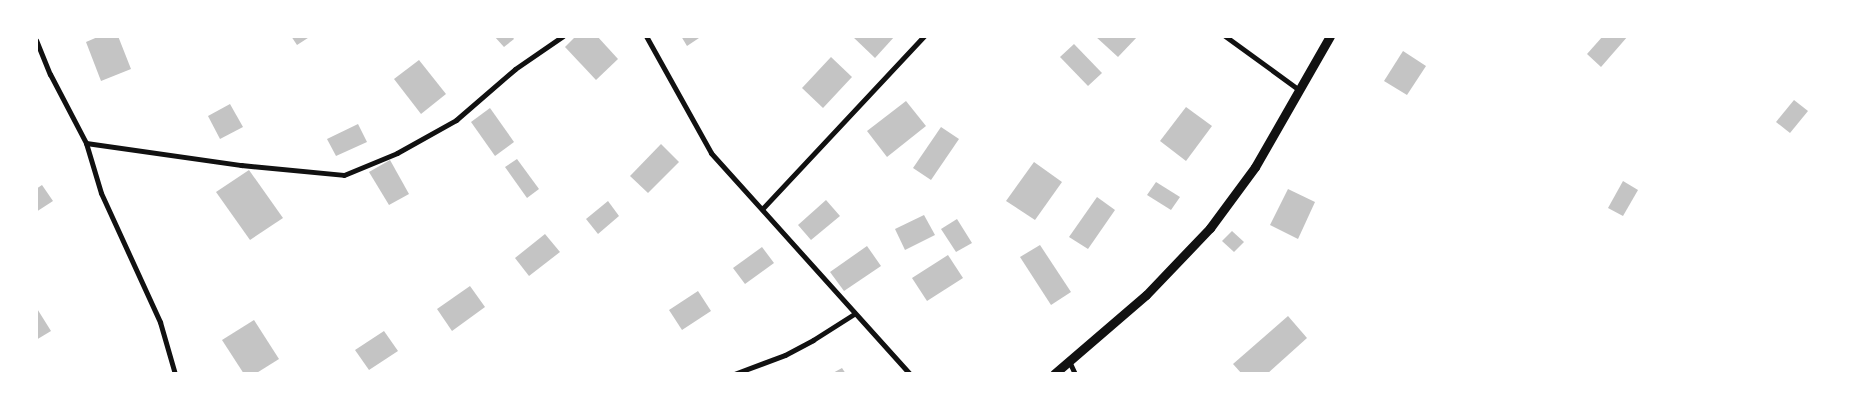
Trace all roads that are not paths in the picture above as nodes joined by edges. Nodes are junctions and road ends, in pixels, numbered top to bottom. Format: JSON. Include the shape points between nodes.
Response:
{"nodes":[{"id":1,"x":563,"y":36,"type":"edge"},
{"id":2,"x":646,"y":36,"type":"edge"},
{"id":3,"x":924,"y":36,"type":"edge"},
{"id":4,"x":1225,"y":36,"type":"edge"},
{"id":5,"x":1330,"y":36,"type":"edge"},
{"id":6,"x":36,"y":40,"type":"edge"},
{"id":7,"x":1298,"y":89,"type":"junction"},
{"id":8,"x":86,"y":143,"type":"junction"},
{"id":9,"x":763,"y":208,"type":"junction"},
{"id":10,"x":854,"y":314,"type":"junction"},
{"id":11,"x":1069,"y":362,"type":"junction"},
{"id":12,"x":175,"y":374,"type":"edge"},
{"id":13,"x":734,"y":374,"type":"edge"},
{"id":14,"x":910,"y":374,"type":"edge"},
{"id":15,"x":1054,"y":374,"type":"edge"},
{"id":16,"x":1075,"y":374,"type":"edge"}],
"edges":[{"from":1,"to":8,"type":"street","via":[[447,125],[397,153],[344,175],[241,165]]},
{"from":2,"to":9,"type":"street","via":[[711,153]]},
{"from":3,"to":9,"type":"street"},
{"from":4,"to":7,"type":"street"},
{"from":5,"to":7,"type":"street"},
{"from":6,"to":8,"type":"street"},
{"from":7,"to":11,"type":"street","via":[[1255,167],[1210,228],[1146,295]]},
{"from":8,"to":12,"type":"street","via":[[101,192],[160,322]]},
{"from":9,"to":10,"type":"street"},
{"from":10,"to":13,"type":"street","via":[[799,347]]},
{"from":10,"to":14,"type":"street"},
{"from":11,"to":15,"type":"street"},
{"from":11,"to":16,"type":"street"}]}
